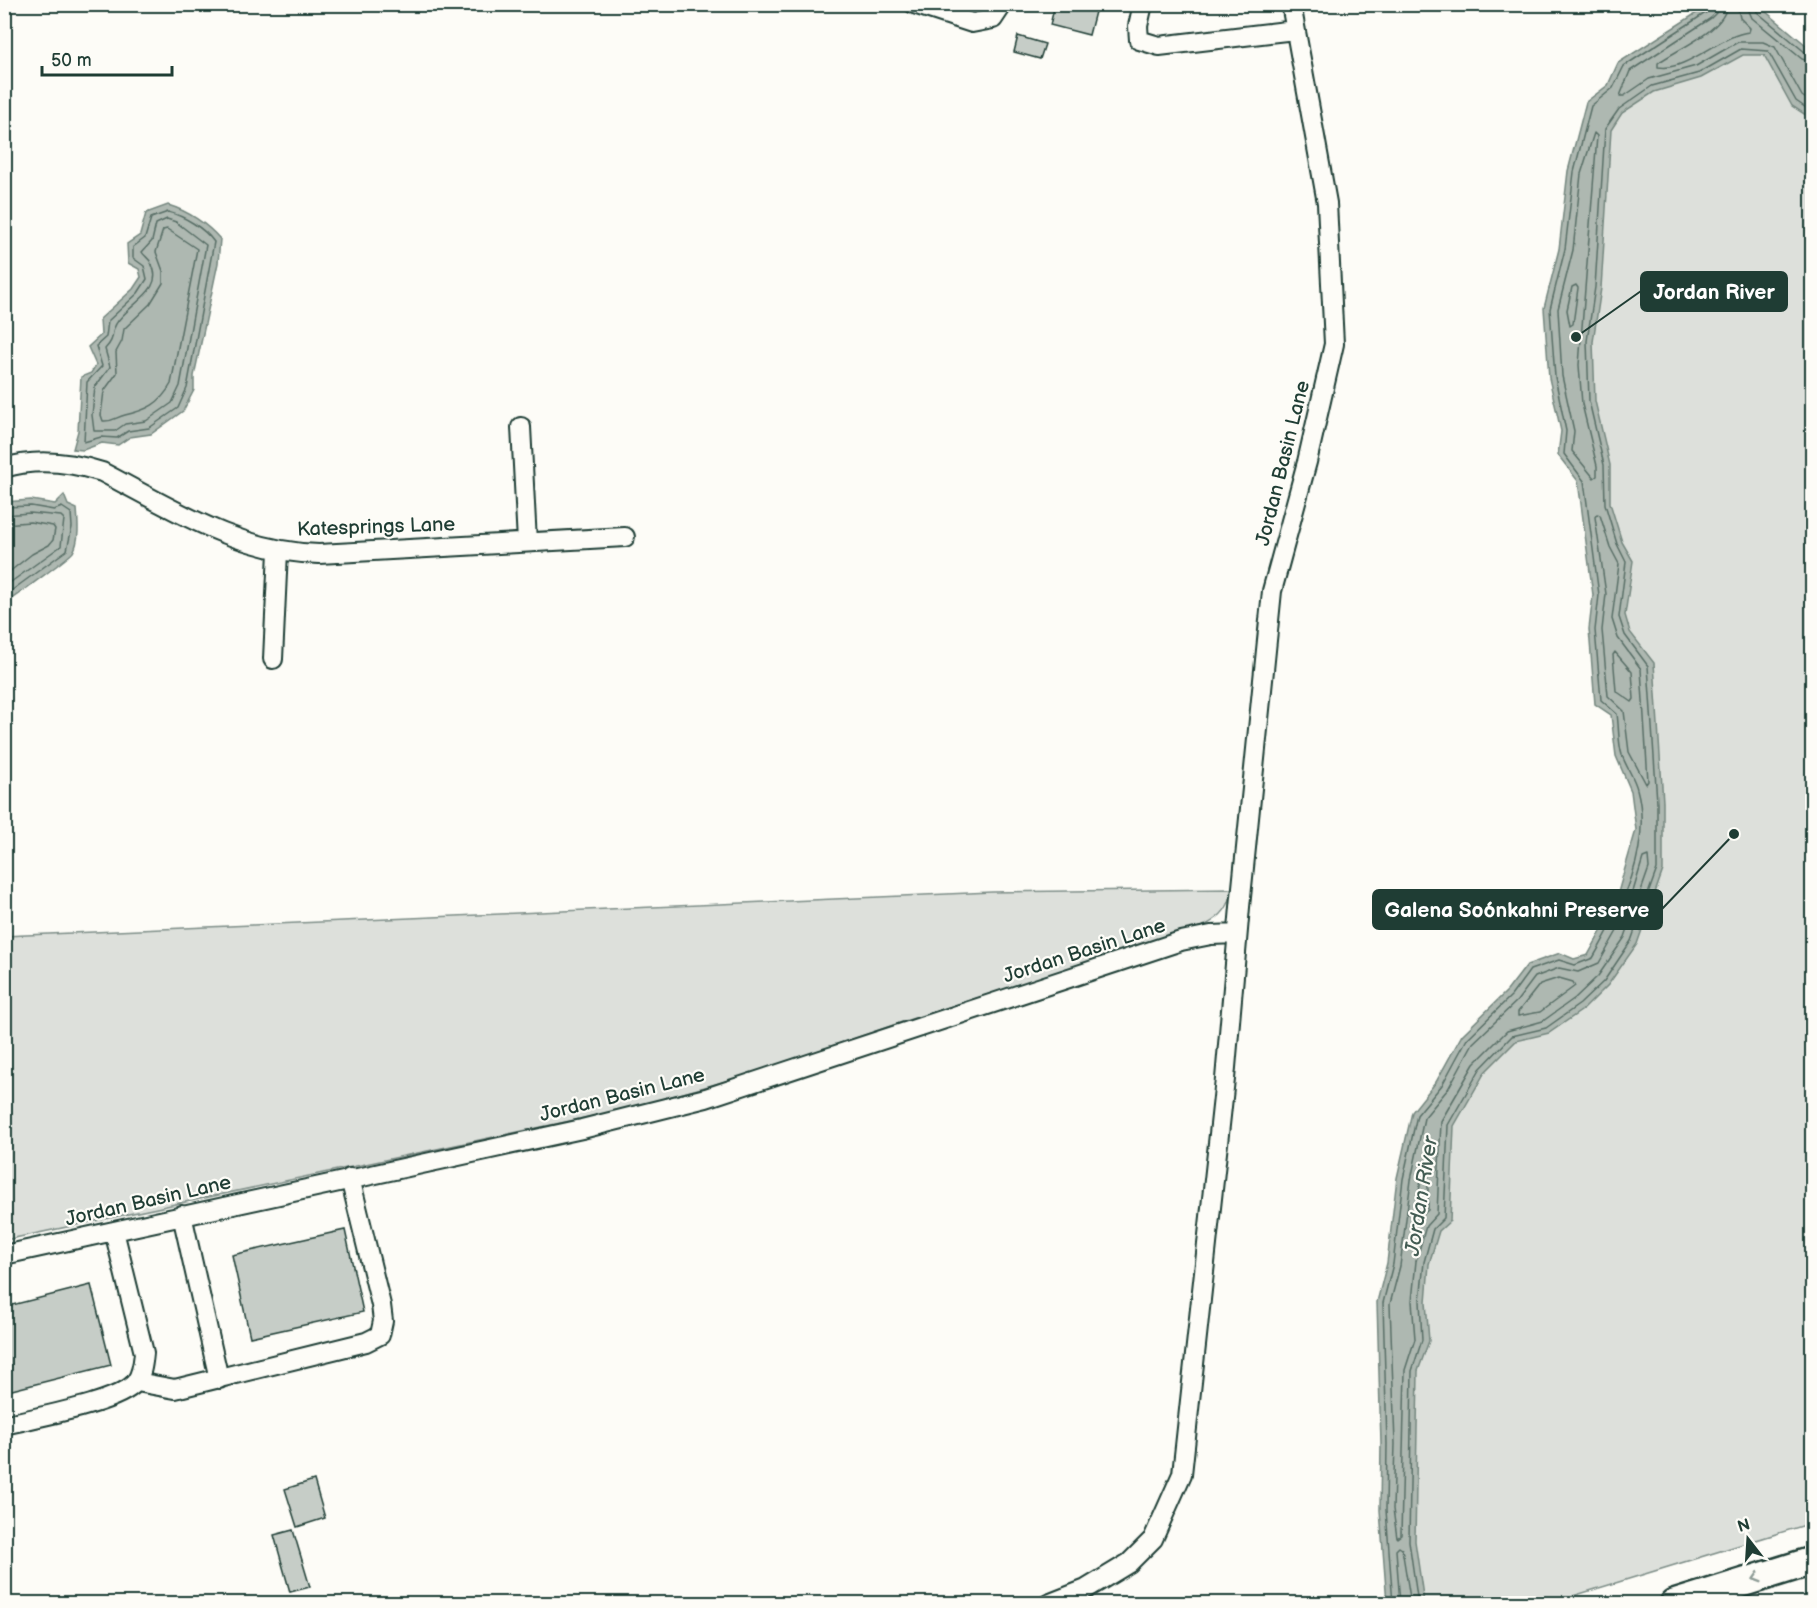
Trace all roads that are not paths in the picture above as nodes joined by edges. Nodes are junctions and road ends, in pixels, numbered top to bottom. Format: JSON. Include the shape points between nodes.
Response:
{"nodes":[{"id":1,"x":914,"y":4,"type":"edge"},
{"id":2,"x":1003,"y":4,"type":"edge"},
{"id":3,"x":1143,"y":4,"type":"edge"},
{"id":4,"x":1291,"y":4,"type":"edge"},
{"id":5,"x":1295,"y":30,"type":"junction"},
{"id":6,"x":521,"y":427,"type":"dead end"},
{"id":7,"x":4,"y":468,"type":"edge"},
{"id":8,"x":625,"y":537,"type":"dead end"},
{"id":9,"x":527,"y":542,"type":"junction"},
{"id":10,"x":278,"y":551,"type":"junction"},
{"id":11,"x":273,"y":659,"type":"dead end"},
{"id":12,"x":1237,"y":934,"type":"junction"},
{"id":13,"x":350,"y":1178,"type":"junction"},
{"id":14,"x":182,"y":1215,"type":"junction"},
{"id":15,"x":114,"y":1230,"type":"junction"},
{"id":16,"x":4,"y":1255,"type":"edge"},
{"id":17,"x":219,"y":1380,"type":"junction"},
{"id":18,"x":137,"y":1382,"type":"junction"},
{"id":19,"x":4,"y":1425,"type":"edge"},
{"id":20,"x":1812,"y":1561,"type":"edge"},
{"id":21,"x":1048,"y":1604,"type":"edge"},
{"id":22,"x":1674,"y":1604,"type":"edge"}],
"edges":[{"from":1,"to":2,"type":"street","via":[[972,22],[993,19]]},
{"from":3,"to":5,"type":"street","via":[[1139,40],[1159,46]]},
{"from":4,"to":5,"type":"street","name":"Jordan Basin Lane"},
{"from":5,"to":12,"type":"street","name":"Jordan Basin Lane","via":[[1328,203],[1334,344],[1272,591]]},
{"from":6,"to":9,"type":"street"},
{"from":7,"to":10,"type":"street","name":"Katesprings Lane","via":[[47,462],[102,472],[232,538]]},
{"from":8,"to":9,"type":"street","name":"Katesprings Lane"},
{"from":9,"to":10,"type":"street","name":"Katesprings Lane","via":[[319,554]]},
{"from":10,"to":11,"type":"street"},
{"from":12,"to":13,"type":"street","name":"Jordan Basin Lane","via":[[1181,941],[706,1098],[582,1129]]},
{"from":12,"to":21,"type":"street","name":"Jordan Basin Lane","via":[[1223,1103],[1182,1474],[1153,1539],[1129,1563],[1086,1589]]},
{"from":13,"to":14,"type":"street","name":"Jordan Basin Lane"},
{"from":13,"to":17,"type":"street","via":[[381,1305],[380,1335]]},
{"from":14,"to":15,"type":"street","name":"Jordan Basin Lane"},
{"from":14,"to":17,"type":"street"},
{"from":15,"to":16,"type":"street","name":"Jordan Basin Lane"},
{"from":15,"to":18,"type":"street","via":[[144,1353]]},
{"from":17,"to":18,"type":"street","via":[[175,1389]]},
{"from":18,"to":19,"type":"street","via":[[121,1395]]},
{"from":20,"to":22,"type":"highway","one_way":true}]}
